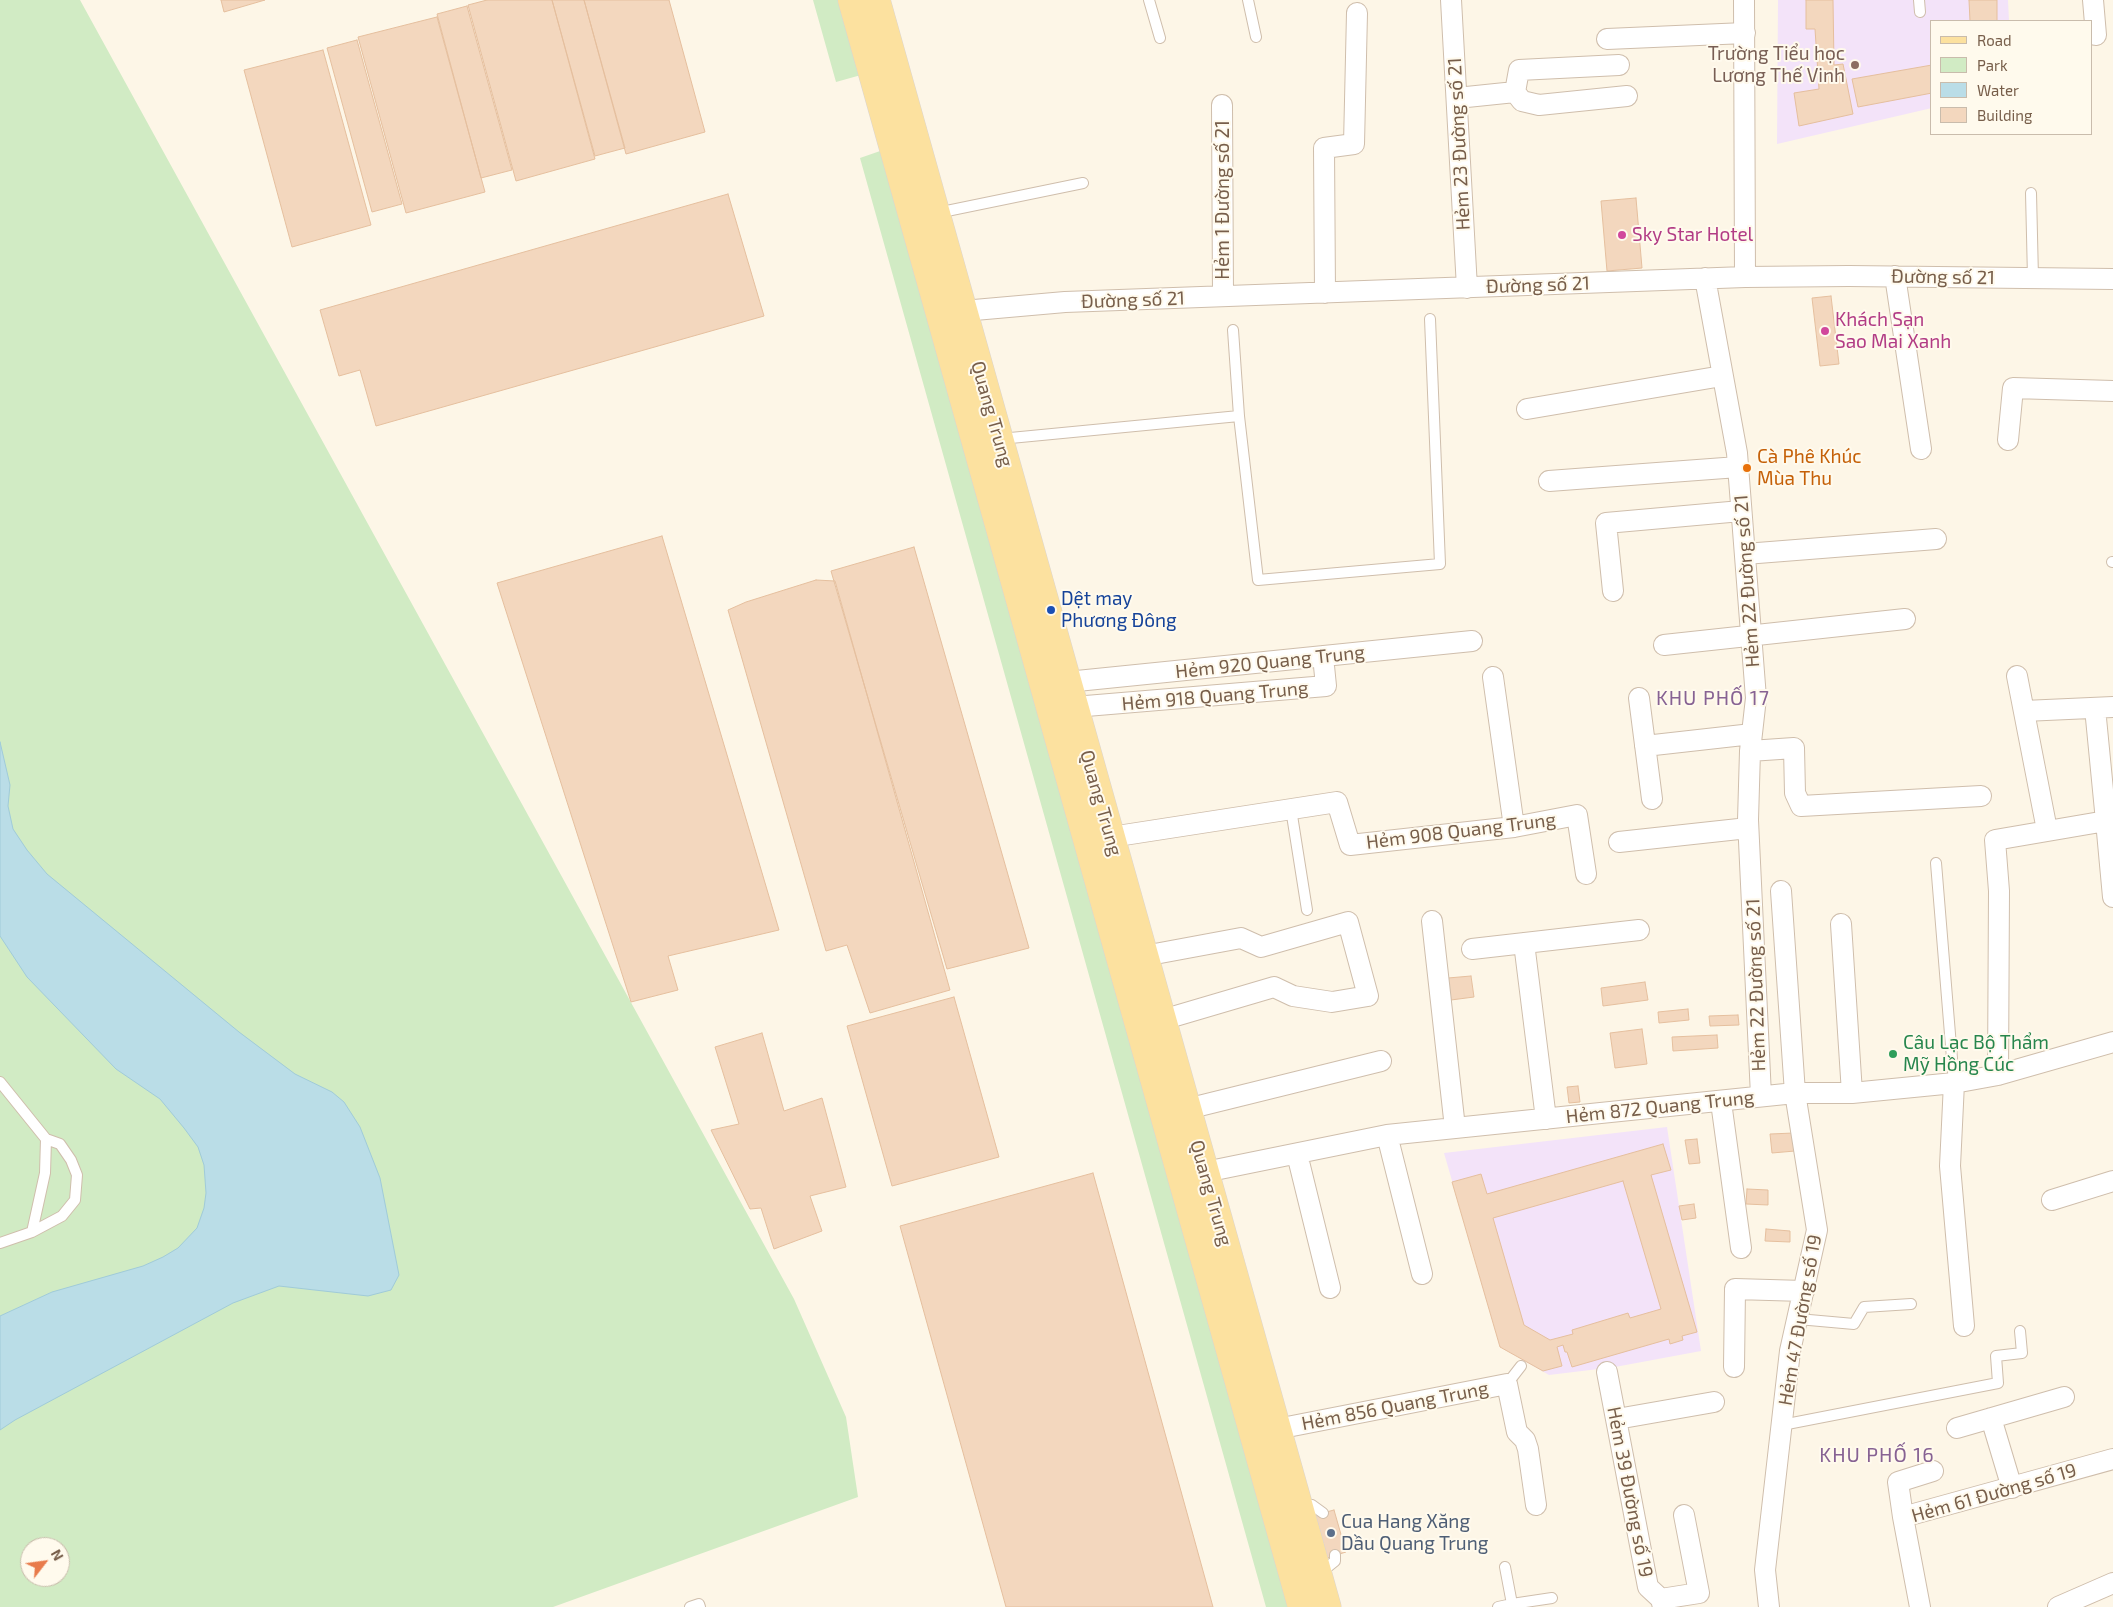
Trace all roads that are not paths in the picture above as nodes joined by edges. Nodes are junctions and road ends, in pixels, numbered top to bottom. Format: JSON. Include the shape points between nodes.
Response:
{"nodes":[{"id":1,"x":852,"y":0,"type":"edge"},
{"id":2,"x":876,"y":0,"type":"edge"},
{"id":3,"x":1149,"y":0,"type":"edge"},
{"id":4,"x":1248,"y":0,"type":"edge"},
{"id":5,"x":1451,"y":0,"type":"edge"},
{"id":6,"x":1744,"y":0,"type":"edge"},
{"id":7,"x":1919,"y":0,"type":"edge"},
{"id":8,"x":2093,"y":0,"type":"edge"},
{"id":9,"x":1920,"y":12,"type":"dead end"},
{"id":10,"x":1357,"y":14,"type":"dead end"},
{"id":11,"x":1745,"y":33,"type":"junction"},
{"id":12,"x":2096,"y":36,"type":"dead end"},
{"id":13,"x":1256,"y":37,"type":"dead end"},
{"id":14,"x":1160,"y":38,"type":"dead end"},
{"id":15,"x":1608,"y":39,"type":"dead end"},
{"id":16,"x":1619,"y":65,"type":"dead end"},
{"id":17,"x":1515,"y":92,"type":"junction"},
{"id":18,"x":1627,"y":96,"type":"dead end"},
{"id":19,"x":1457,"y":98,"type":"junction"},
{"id":20,"x":1222,"y":104,"type":"dead end"},
{"id":21,"x":894,"y":106,"type":"junction"},
{"id":22,"x":1083,"y":183,"type":"dead end"},
{"id":23,"x":2031,"y":193,"type":"dead end"},
{"id":24,"x":936,"y":213,"type":"junction"},
{"id":25,"x":1895,"y":276,"type":"junction"},
{"id":26,"x":1745,"y":277,"type":"junction"},
{"id":27,"x":1704,"y":278,"type":"junction"},
{"id":28,"x":2033,"y":278,"type":"junction"},
{"id":29,"x":2113,"y":279,"type":"edge"},
{"id":30,"x":1467,"y":288,"type":"junction"},
{"id":31,"x":1325,"y":293,"type":"junction"},
{"id":32,"x":1223,"y":296,"type":"junction"},
{"id":33,"x":951,"y":312,"type":"junction"},
{"id":34,"x":1430,"y":319,"type":"dead end"},
{"id":35,"x":1233,"y":330,"type":"dead end"},
{"id":36,"x":1722,"y":376,"type":"junction"},
{"id":37,"x":2113,"y":392,"type":"edge"},
{"id":38,"x":1527,"y":409,"type":"dead end"},
{"id":39,"x":1239,"y":416,"type":"junction"},
{"id":40,"x":999,"y":439,"type":"junction"},
{"id":41,"x":2008,"y":440,"type":"dead end"},
{"id":42,"x":1921,"y":449,"type":"dead end"},
{"id":43,"x":1738,"y":466,"type":"junction"},
{"id":44,"x":1548,"y":481,"type":"dead end"},
{"id":45,"x":1741,"y":511,"type":"junction"},
{"id":46,"x":1936,"y":540,"type":"dead end"},
{"id":47,"x":1744,"y":554,"type":"junction"},
{"id":48,"x":1613,"y":591,"type":"dead end"},
{"id":49,"x":1905,"y":619,"type":"dead end"},
{"id":50,"x":1751,"y":635,"type":"junction"},
{"id":51,"x":1472,"y":641,"type":"dead end"},
{"id":52,"x":1664,"y":645,"type":"dead end"},
{"id":53,"x":1323,"y":656,"type":"junction"},
{"id":54,"x":2017,"y":676,"type":"dead end"},
{"id":55,"x":1493,"y":677,"type":"dead end"},
{"id":56,"x":1071,"y":695,"type":"junction"},
{"id":57,"x":1639,"y":698,"type":"dead end"},
{"id":58,"x":2104,"y":708,"type":"edge"},
{"id":59,"x":2024,"y":712,"type":"junction"},
{"id":60,"x":1751,"y":743,"type":"junction"},
{"id":61,"x":1645,"y":746,"type":"junction"},
{"id":62,"x":1981,"y":796,"type":"dead end"},
{"id":63,"x":1652,"y":799,"type":"dead end"},
{"id":64,"x":1291,"y":809,"type":"junction"},
{"id":65,"x":2106,"y":821,"type":"junction"},
{"id":66,"x":1514,"y":827,"type":"junction"},
{"id":67,"x":1748,"y":828,"type":"junction"},
{"id":68,"x":2047,"y":830,"type":"junction"},
{"id":69,"x":1111,"y":837,"type":"junction"},
{"id":70,"x":1619,"y":842,"type":"dead end"},
{"id":71,"x":1936,"y":863,"type":"dead end"},
{"id":72,"x":1586,"y":874,"type":"dead end"},
{"id":73,"x":1781,"y":891,"type":"dead end"},
{"id":74,"x":2113,"y":897,"type":"edge"},
{"id":75,"x":1307,"y":910,"type":"dead end"},
{"id":76,"x":1432,"y":920,"type":"dead end"},
{"id":77,"x":1842,"y":924,"type":"dead end"},
{"id":78,"x":1639,"y":930,"type":"dead end"},
{"id":79,"x":1524,"y":943,"type":"junction"},
{"id":80,"x":1472,"y":949,"type":"dead end"},
{"id":81,"x":1144,"y":956,"type":"junction"},
{"id":82,"x":1162,"y":1020,"type":"junction"},
{"id":83,"x":2113,"y":1042,"type":"edge"},
{"id":84,"x":1381,"y":1061,"type":"dead end"},
{"id":85,"x":1998,"y":1075,"type":"junction"},
{"id":86,"x":0,"y":1082,"type":"edge"},
{"id":87,"x":1954,"y":1083,"type":"junction"},
{"id":88,"x":1795,"y":1093,"type":"junction"},
{"id":89,"x":1852,"y":1093,"type":"junction"},
{"id":90,"x":1760,"y":1096,"type":"junction"},
{"id":91,"x":1721,"y":1102,"type":"junction"},
{"id":92,"x":1187,"y":1109,"type":"junction"},
{"id":93,"x":1546,"y":1119,"type":"junction"},
{"id":94,"x":1455,"y":1128,"type":"junction"},
{"id":95,"x":1387,"y":1135,"type":"junction"},
{"id":96,"x":46,"y":1139,"type":"junction"},
{"id":97,"x":1297,"y":1154,"type":"junction"},
{"id":98,"x":1205,"y":1172,"type":"junction"},
{"id":99,"x":2113,"y":1181,"type":"edge"},
{"id":100,"x":2052,"y":1200,"type":"dead end"},
{"id":101,"x":32,"y":1232,"type":"junction"},
{"id":102,"x":0,"y":1243,"type":"edge"},
{"id":103,"x":1741,"y":1248,"type":"dead end"},
{"id":104,"x":1422,"y":1274,"type":"dead end"},
{"id":105,"x":1330,"y":1288,"type":"dead end"},
{"id":106,"x":1804,"y":1291,"type":"junction"},
{"id":107,"x":1911,"y":1304,"type":"dead end"},
{"id":108,"x":1798,"y":1320,"type":"junction"},
{"id":109,"x":1964,"y":1326,"type":"dead end"},
{"id":110,"x":2020,"y":1331,"type":"dead end"},
{"id":111,"x":1521,"y":1366,"type":"dead end"},
{"id":112,"x":1734,"y":1367,"type":"dead end"},
{"id":113,"x":1607,"y":1372,"type":"dead end"},
{"id":114,"x":1507,"y":1384,"type":"junction"},
{"id":115,"x":2064,"y":1397,"type":"dead end"},
{"id":116,"x":1714,"y":1402,"type":"dead end"},
{"id":117,"x":1991,"y":1418,"type":"junction"},
{"id":118,"x":1617,"y":1419,"type":"junction"},
{"id":119,"x":1782,"y":1425,"type":"junction"},
{"id":120,"x":1957,"y":1428,"type":"dead end"},
{"id":121,"x":1276,"y":1429,"type":"junction"},
{"id":122,"x":2113,"y":1459,"type":"edge"},
{"id":123,"x":1933,"y":1470,"type":"dead end"},
{"id":124,"x":2012,"y":1488,"type":"junction"},
{"id":125,"x":1536,"y":1505,"type":"dead end"},
{"id":126,"x":1684,"y":1515,"type":"dead end"},
{"id":127,"x":1903,"y":1516,"type":"junction"},
{"id":128,"x":1505,"y":1567,"type":"dead end"},
{"id":129,"x":2113,"y":1583,"type":"edge"},
{"id":130,"x":1552,"y":1598,"type":"dead end"},
{"id":131,"x":2096,"y":1599,"type":"edge"},
{"id":132,"x":1662,"y":1603,"type":"edge"},
{"id":133,"x":1513,"y":1606,"type":"edge"},
{"id":134,"x":690,"y":1607,"type":"edge"},
{"id":135,"x":700,"y":1607,"type":"edge"},
{"id":136,"x":1302,"y":1607,"type":"edge"},
{"id":137,"x":1326,"y":1607,"type":"edge"},
{"id":138,"x":1498,"y":1607,"type":"edge"},
{"id":139,"x":1769,"y":1607,"type":"edge"},
{"id":140,"x":1920,"y":1607,"type":"edge"},
{"id":141,"x":2058,"y":1607,"type":"edge"}],
"edges":[{"from":1,"to":21,"type":"main road","name":"Quang Trung"},
{"from":2,"to":21,"type":"main road","name":"Quang Trung"},
{"from":3,"to":14,"type":"lane"},
{"from":4,"to":13,"type":"lane"},
{"from":5,"to":19,"type":"street","name":"Hẻm 23 Đường số 21"},
{"from":6,"to":11,"type":"street"},
{"from":7,"to":9,"type":"lane"},
{"from":8,"to":12,"type":"street"},
{"from":10,"to":31,"type":"street","via":[[1354,144],[1324,148]]},
{"from":11,"to":15,"type":"street"},
{"from":11,"to":26,"type":"street"},
{"from":16,"to":17,"type":"street","via":[[1519,70]]},
{"from":17,"to":18,"type":"street","via":[[1522,101],[1539,105]]},
{"from":17,"to":19,"type":"street"},
{"from":19,"to":30,"type":"street","name":"Hẻm 23 Đường số 21"},
{"from":20,"to":32,"type":"street","name":"Hẻm 1 Đường số 21"},
{"from":21,"to":24,"type":"main road","name":"Quang Trung"},
{"from":21,"to":33,"type":"main road","name":"Quang Trung"},
{"from":22,"to":24,"type":"lane"},
{"from":23,"to":28,"type":"lane"},
{"from":24,"to":33,"type":"main road","name":"Quang Trung"},
{"from":25,"to":26,"type":"street","name":"Đường số 21"},
{"from":25,"to":28,"type":"street","name":"Đường số 21"},
{"from":25,"to":42,"type":"street"},
{"from":26,"to":27,"type":"street","name":"Đường số 21"},
{"from":27,"to":30,"type":"street","name":"Đường số 21"},
{"from":27,"to":36,"type":"street","name":"Hẻm 22 Đường số 21"},
{"from":28,"to":29,"type":"street","name":"Đường số 21"},
{"from":30,"to":31,"type":"street","name":"Đường số 21"},
{"from":31,"to":32,"type":"street","name":"Đường số 21"},
{"from":32,"to":33,"type":"street","name":"Đường số 21","via":[[1065,302]]},
{"from":33,"to":40,"type":"main road","name":"Quang Trung"},
{"from":33,"to":136,"type":"main road","name":"Quang Trung"},
{"from":34,"to":39,"type":"lane","via":[[1440,564],[1258,580]]},
{"from":35,"to":39,"type":"lane"},
{"from":36,"to":38,"type":"street"},
{"from":36,"to":43,"type":"street","name":"Hẻm 22 Đường số 21"},
{"from":37,"to":41,"type":"street","via":[[2012,388]]},
{"from":39,"to":40,"type":"lane"},
{"from":40,"to":56,"type":"main road","name":"Quang Trung"},
{"from":43,"to":44,"type":"street"},
{"from":43,"to":45,"type":"street","name":"Hẻm 22 Đường số 21"},
{"from":45,"to":47,"type":"street","name":"Hẻm 22 Đường số 21"},
{"from":45,"to":48,"type":"street","via":[[1606,524]]},
{"from":46,"to":47,"type":"street"},
{"from":47,"to":50,"type":"street","name":"Hẻm 22 Đường số 21"},
{"from":49,"to":50,"type":"street"},
{"from":50,"to":52,"type":"street"},
{"from":50,"to":60,"type":"street","name":"Hẻm 22 Đường số 21","via":[[1756,698]]},
{"from":51,"to":53,"type":"street","name":"Hẻm 920 Quang Trung"},
{"from":53,"to":56,"type":"street","name":"Hẻm 920 Quang Trung"},
{"from":53,"to":56,"type":"street","name":"Hẻm 918 Quang Trung","via":[[1326,686]]},
{"from":54,"to":59,"type":"street"},
{"from":55,"to":66,"type":"street"},
{"from":56,"to":69,"type":"main road","name":"Quang Trung"},
{"from":57,"to":61,"type":"street"},
{"from":58,"to":59,"type":"street"},
{"from":58,"to":65,"type":"street"},
{"from":59,"to":68,"type":"street"},
{"from":60,"to":61,"type":"street"},
{"from":60,"to":62,"type":"street","via":[[1794,748],[1795,794],[1801,806]]},
{"from":60,"to":67,"type":"street","name":"Hẻm 22 Đường số 21"},
{"from":61,"to":63,"type":"street"},
{"from":64,"to":66,"type":"street","name":"Hẻm 908 Quang Trung","via":[[1337,802],[1350,845]]},
{"from":64,"to":69,"type":"street","name":"Hẻm 908 Quang Trung"},
{"from":64,"to":75,"type":"lane"},
{"from":65,"to":68,"type":"street"},
{"from":65,"to":74,"type":"street"},
{"from":66,"to":72,"type":"street","name":"Hẻm 908 Quang Trung","via":[[1577,815]]},
{"from":67,"to":70,"type":"street"},
{"from":67,"to":90,"type":"street","name":"Hẻm 22 Đường số 21"},
{"from":68,"to":85,"type":"street","via":[[1995,840],[1999,890]]},
{"from":69,"to":81,"type":"main road","name":"Quang Trung"},
{"from":71,"to":87,"type":"lane"},
{"from":73,"to":88,"type":"street","name":"Hẻm 47 Đường số 19"},
{"from":76,"to":94,"type":"street"},
{"from":77,"to":89,"type":"street"},
{"from":78,"to":79,"type":"street"},
{"from":79,"to":80,"type":"street"},
{"from":79,"to":93,"type":"street"},
{"from":81,"to":82,"type":"main road","name":"Quang Trung"},
{"from":81,"to":82,"type":"street","via":[[1241,938],[1261,946],[1348,922],[1368,996],[1332,1002],[1293,996],[1274,987]]},
{"from":82,"to":92,"type":"main road","name":"Quang Trung"},
{"from":83,"to":85,"type":"street","name":"Hẻm 872 Quang Trung"},
{"from":84,"to":92,"type":"street"},
{"from":85,"to":87,"type":"street","name":"Hẻm 872 Quang Trung"},
{"from":86,"to":96,"type":"lane"},
{"from":87,"to":89,"type":"street","name":"Hẻm 872 Quang Trung"},
{"from":87,"to":109,"type":"street","via":[[1950,1166]]},
{"from":88,"to":89,"type":"street","name":"Hẻm 872 Quang Trung"},
{"from":88,"to":90,"type":"street","name":"Hẻm 872 Quang Trung"},
{"from":88,"to":106,"type":"street","name":"Hẻm 47 Đường số 19","via":[[1816,1230]]},
{"from":90,"to":91,"type":"street","name":"Hẻm 872 Quang Trung"},
{"from":91,"to":93,"type":"street","name":"Hẻm 872 Quang Trung"},
{"from":91,"to":103,"type":"street"},
{"from":92,"to":98,"type":"main road","name":"Quang Trung"},
{"from":93,"to":94,"type":"street","name":"Hẻm 872 Quang Trung"},
{"from":94,"to":95,"type":"street","name":"Hẻm 872 Quang Trung"},
{"from":95,"to":97,"type":"street","name":"Hẻm 872 Quang Trung"},
{"from":95,"to":104,"type":"street"},
{"from":96,"to":101,"type":"lane","via":[[45,1173]]},
{"from":96,"to":101,"type":"lane","via":[[60,1144],[71,1160],[77,1175],[75,1200],[62,1216]]},
{"from":97,"to":98,"type":"street","name":"Hẻm 872 Quang Trung"},
{"from":97,"to":105,"type":"street"},
{"from":98,"to":121,"type":"main road","name":"Quang Trung"},
{"from":99,"to":100,"type":"street"},
{"from":101,"to":102,"type":"lane"},
{"from":106,"to":108,"type":"street","name":"Hẻm 47 Đường số 19"},
{"from":106,"to":112,"type":"street","via":[[1735,1288]]},
{"from":107,"to":108,"type":"lane","via":[[1864,1307],[1854,1324]]},
{"from":108,"to":119,"type":"street","name":"Hẻm 47 Đường số 19","via":[[1790,1351]]},
{"from":110,"to":119,"type":"lane","via":[[2022,1353],[1996,1356],[1998,1383]]},
{"from":111,"to":114,"type":"lane"},
{"from":113,"to":118,"type":"street","name":"Hẻm 39 Đường số 19"},
{"from":114,"to":121,"type":"street","name":"Hẻm 856 Quang Trung"},
{"from":114,"to":125,"type":"street","name":"Hẻm 856 Quang Trung","via":[[1517,1432],[1526,1440]]},
{"from":115,"to":117,"type":"street"},
{"from":116,"to":118,"type":"street"},
{"from":117,"to":120,"type":"street"},
{"from":117,"to":124,"type":"street"},
{"from":118,"to":132,"type":"street","name":"Hẻm 39 Đường số 19","via":[[1648,1587]]},
{"from":119,"to":139,"type":"street","name":"Hẻm 47 Đường số 19","via":[[1765,1570]]},
{"from":121,"to":137,"type":"main road","name":"Quang Trung","via":[[1310,1509],[1326,1565]]},
{"from":122,"to":124,"type":"street","name":"Hẻm 61 Đường số 19"},
{"from":123,"to":127,"type":"street","via":[[1898,1482]]},
{"from":124,"to":127,"type":"street","name":"Hẻm 61 Đường số 19"},
{"from":126,"to":132,"type":"street","via":[[1699,1593]]},
{"from":127,"to":140,"type":"street","name":"Hẻm 61 Đường số 19"},
{"from":128,"to":133,"type":"lane"},
{"from":129,"to":131,"type":"street"},
{"from":130,"to":133,"type":"lane"},
{"from":131,"to":141,"type":"street"},
{"from":133,"to":138,"type":"lane"},
{"from":134,"to":135,"type":"lane","via":[[699,1604]]}]}
